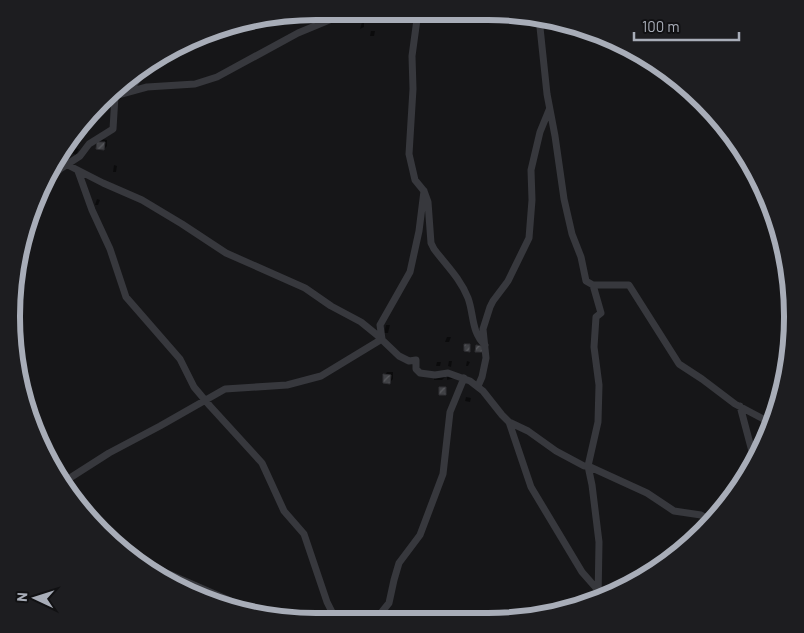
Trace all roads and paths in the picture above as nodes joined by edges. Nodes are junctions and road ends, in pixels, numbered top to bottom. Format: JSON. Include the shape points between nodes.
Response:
{"nodes":[{"id":1,"x":329,"y":20,"type":"edge"},
{"id":2,"x":417,"y":20,"type":"edge"},
{"id":3,"x":540,"y":25,"type":"edge"},
{"id":4,"x":138,"y":80,"type":"edge"},
{"id":5,"x":129,"y":92,"type":"junction"},
{"id":6,"x":121,"y":94,"type":"edge"},
{"id":7,"x":115,"y":100,"type":"edge"},
{"id":8,"x":549,"y":110,"type":"junction"},
{"id":9,"x":66,"y":164,"type":"junction"},
{"id":10,"x":59,"y":169,"type":"edge"},
{"id":11,"x":78,"y":170,"type":"junction"},
{"id":12,"x":424,"y":191,"type":"junction"},
{"id":13,"x":592,"y":285,"type":"junction"},
{"id":14,"x":382,"y":339,"type":"junction"},
{"id":15,"x":485,"y":345,"type":"junction"},
{"id":16,"x":464,"y":378,"type":"junction"},
{"id":17,"x":478,"y":386,"type":"junction"},
{"id":18,"x":205,"y":400,"type":"junction"},
{"id":19,"x":740,"y":406,"type":"junction"},
{"id":20,"x":765,"y":420,"type":"edge"},
{"id":21,"x":509,"y":422,"type":"junction"},
{"id":22,"x":752,"y":450,"type":"edge"},
{"id":23,"x":588,"y":466,"type":"junction"},
{"id":24,"x":69,"y":479,"type":"edge"},
{"id":25,"x":705,"y":517,"type":"edge"},
{"id":26,"x":168,"y":573,"type":"edge"},
{"id":27,"x":598,"y":590,"type":"joint"},
{"id":28,"x":224,"y":598,"type":"edge"},
{"id":29,"x":332,"y":613,"type":"edge"},
{"id":30,"x":381,"y":613,"type":"edge"}],
"edges":[{"from":1,"to":5,"type":"street","via":[[298,33],[218,77],[195,84],[147,87]]},
{"from":2,"to":12,"type":"street","via":[[412,56],[410,154],[415,180]]},
{"from":3,"to":8,"type":"street"},
{"from":4,"to":5,"type":"street"},
{"from":5,"to":6,"type":"street"},
{"from":7,"to":9,"type":"street","via":[[113,129],[94,140],[80,156]]},
{"from":8,"to":13,"type":"street","via":[[568,219],[586,280]]},
{"from":8,"to":15,"type":"street","via":[[530,170],[529,238],[508,281],[490,307],[483,329]]},
{"from":9,"to":10,"type":"street"},
{"from":9,"to":11,"type":"street"},
{"from":11,"to":14,"type":"street","via":[[142,200],[226,253],[305,288]]},
{"from":11,"to":18,"type":"street","via":[[126,296],[180,359],[194,387]]},
{"from":12,"to":14,"type":"street","via":[[410,272],[380,325]]},
{"from":12,"to":15,"type":"street","via":[[430,210],[431,243],[459,280],[468,299],[475,331]]},
{"from":13,"to":19,"type":"street","via":[[629,285],[679,364]]},
{"from":13,"to":23,"type":"street","via":[[601,313],[596,317],[594,340],[599,385],[598,422]]},
{"from":14,"to":16,"type":"street","via":[[399,356],[409,361],[416,360],[416,369],[420,373]]},
{"from":14,"to":18,"type":"street","via":[[321,376],[287,385],[225,389]]},
{"from":15,"to":17,"type":"street","via":[[486,358]]},
{"from":16,"to":17,"type":"street"},
{"from":16,"to":30,"type":"street","via":[[450,412],[443,474],[420,535],[399,563],[389,603]]},
{"from":17,"to":21,"type":"street"},
{"from":18,"to":24,"type":"street"},
{"from":18,"to":29,"type":"street","via":[[262,463],[284,511],[304,534]]},
{"from":19,"to":20,"type":"street"},
{"from":19,"to":22,"type":"street"},
{"from":21,"to":23,"type":"street"},
{"from":21,"to":27,"type":"street","via":[[531,488],[582,572]]},
{"from":23,"to":25,"type":"street","via":[[647,493],[674,511]]},
{"from":23,"to":27,"type":"street","via":[[599,542]]},
{"from":26,"to":28,"type":"street"}]}
